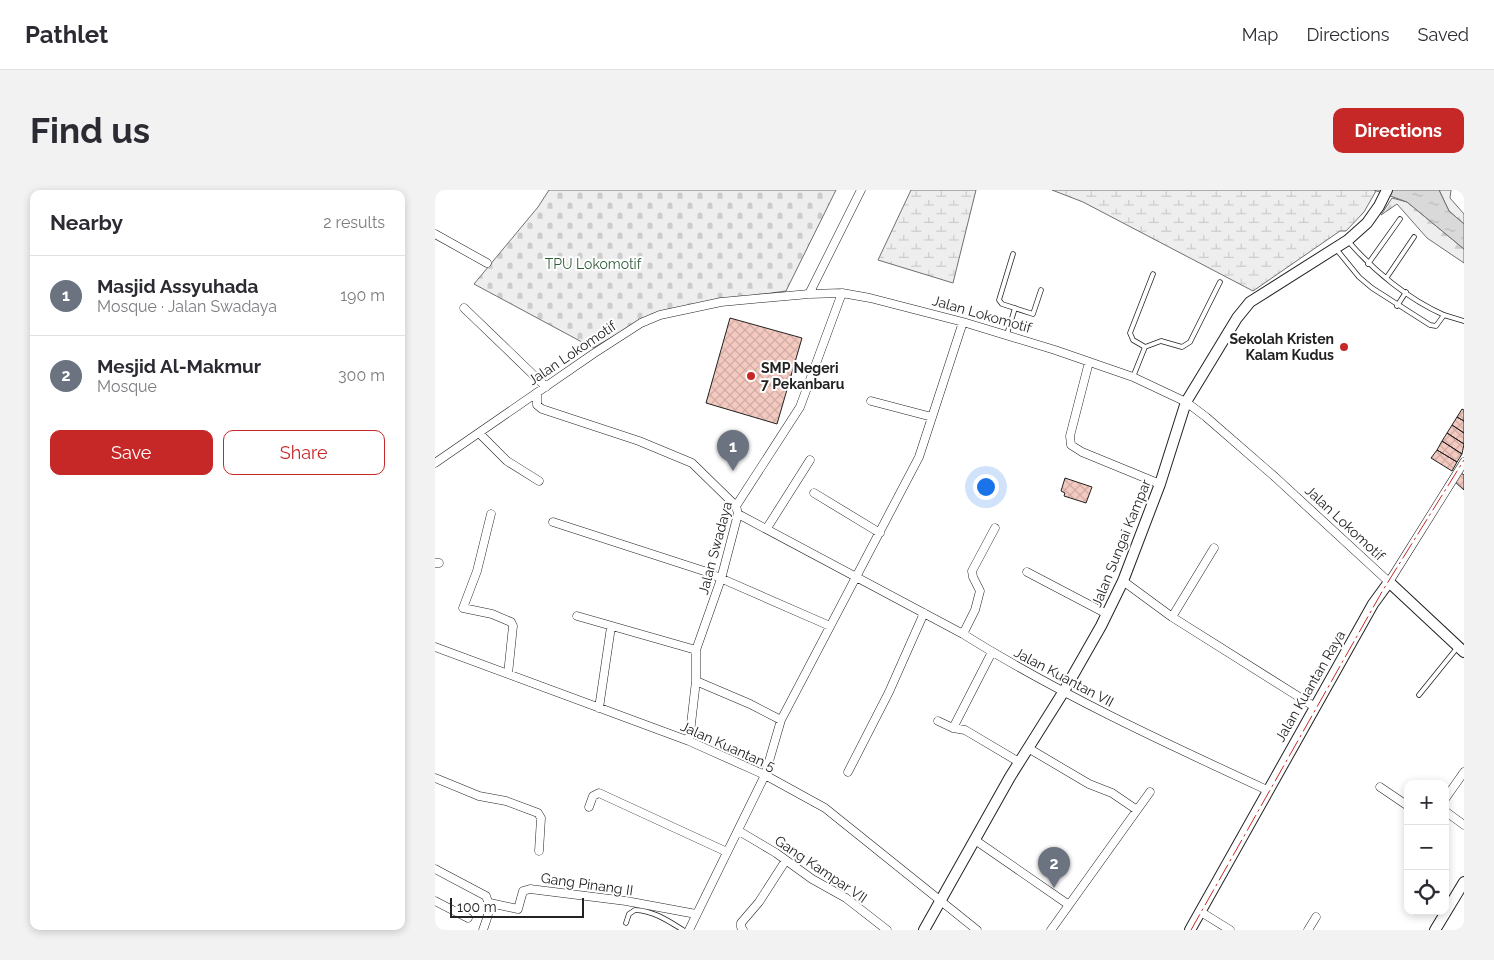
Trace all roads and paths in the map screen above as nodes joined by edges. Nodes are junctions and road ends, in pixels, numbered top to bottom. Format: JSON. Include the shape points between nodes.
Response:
{"nodes":[{"id":1,"x":861,"y":190,"type":"edge"},
{"id":2,"x":1387,"y":190,"type":"edge"},
{"id":3,"x":1400,"y":219,"type":"dead end"},
{"id":4,"x":435,"y":234,"type":"edge"},
{"id":5,"x":1414,"y":237,"type":"dead end"},
{"id":6,"x":1348,"y":240,"type":"junction"},
{"id":7,"x":1335,"y":248,"type":"junction"},
{"id":8,"x":1013,"y":254,"type":"dead end"},
{"id":9,"x":487,"y":263,"type":"dead end"},
{"id":10,"x":1368,"y":264,"type":"junction"},
{"id":11,"x":1153,"y":274,"type":"dead end"},
{"id":12,"x":1387,"y":277,"type":"junction"},
{"id":13,"x":1220,"y":282,"type":"dead end"},
{"id":14,"x":1041,"y":290,"type":"dead end"},
{"id":15,"x":1406,"y":292,"type":"junction"},
{"id":16,"x":842,"y":293,"type":"junction"},
{"id":17,"x":809,"y":294,"type":"junction"},
{"id":18,"x":1397,"y":306,"type":"junction"},
{"id":19,"x":464,"y":308,"type":"dead end"},
{"id":20,"x":1015,"y":308,"type":"junction"},
{"id":21,"x":1444,"y":315,"type":"junction"},
{"id":22,"x":1464,"y":321,"type":"edge"},
{"id":23,"x":963,"y":322,"type":"junction"},
{"id":24,"x":1007,"y":334,"type":"junction"},
{"id":25,"x":1145,"y":347,"type":"junction"},
{"id":26,"x":1089,"y":362,"type":"junction"},
{"id":27,"x":1133,"y":377,"type":"junction"},
{"id":28,"x":546,"y":387,"type":"junction"},
{"id":29,"x":537,"y":394,"type":"junction"},
{"id":30,"x":871,"y":401,"type":"dead end"},
{"id":31,"x":1186,"y":402,"type":"junction"},
{"id":32,"x":932,"y":417,"type":"junction"},
{"id":33,"x":479,"y":433,"type":"junction"},
{"id":34,"x":810,"y":460,"type":"dead end"},
{"id":35,"x":1464,"y":462,"type":"edge"},
{"id":36,"x":435,"y":463,"type":"edge"},
{"id":37,"x":539,"y":482,"type":"dead end"},
{"id":38,"x":1161,"y":484,"type":"junction"},
{"id":39,"x":813,"y":493,"type":"dead end"},
{"id":40,"x":737,"y":510,"type":"junction"},
{"id":41,"x":491,"y":514,"type":"dead end"},
{"id":42,"x":553,"y":522,"type":"dead end"},
{"id":43,"x":767,"y":528,"type":"junction"},
{"id":44,"x":995,"y":528,"type":"dead end"},
{"id":45,"x":880,"y":533,"type":"junction"},
{"id":46,"x":1213,"y":548,"type":"dead end"},
{"id":47,"x":1027,"y":572,"type":"dead end"},
{"id":48,"x":855,"y":577,"type":"junction"},
{"id":49,"x":721,"y":579,"type":"junction"},
{"id":50,"x":1123,"y":581,"type":"junction"},
{"id":51,"x":1389,"y":582,"type":"junction"},
{"id":52,"x":924,"y":614,"type":"junction"},
{"id":53,"x":1107,"y":614,"type":"junction"},
{"id":54,"x":577,"y":616,"type":"dead end"},
{"id":55,"x":1172,"y":617,"type":"junction"},
{"id":56,"x":829,"y":626,"type":"junction"},
{"id":57,"x":611,"y":627,"type":"junction"},
{"id":58,"x":963,"y":634,"type":"junction"},
{"id":59,"x":435,"y":647,"type":"edge"},
{"id":60,"x":1461,"y":649,"type":"edge"},
{"id":61,"x":696,"y":650,"type":"junction"},
{"id":62,"x":992,"y":652,"type":"junction"},
{"id":63,"x":508,"y":674,"type":"junction"},
{"id":64,"x":696,"y":681,"type":"junction"},
{"id":65,"x":1064,"y":691,"type":"junction"},
{"id":66,"x":1419,"y":695,"type":"dead end"},
{"id":67,"x":1315,"y":707,"type":"junction"},
{"id":68,"x":599,"y":708,"type":"junction"},
{"id":69,"x":781,"y":720,"type":"junction"},
{"id":70,"x":938,"y":721,"type":"dead end"},
{"id":71,"x":953,"y":728,"type":"junction"},
{"id":72,"x":689,"y":741,"type":"junction"},
{"id":73,"x":1028,"y":748,"type":"junction"},
{"id":74,"x":1019,"y":762,"type":"junction"},
{"id":75,"x":847,"y":772,"type":"dead end"},
{"id":76,"x":1464,"y":772,"type":"edge"},
{"id":77,"x":765,"y":775,"type":"junction"},
{"id":78,"x":435,"y":778,"type":"edge"},
{"id":79,"x":1380,"y":787,"type":"dead end"},
{"id":80,"x":1267,"y":790,"type":"junction"},
{"id":81,"x":1150,"y":792,"type":"dead end"},
{"id":82,"x":1449,"y":793,"type":"edge"},
{"id":83,"x":1404,"y":803,"type":"edge"},
{"id":84,"x":589,"y":808,"type":"dead end"},
{"id":85,"x":1137,"y":810,"type":"junction"},
{"id":86,"x":1449,"y":814,"type":"edge"},
{"id":87,"x":1464,"y":825,"type":"edge"},
{"id":88,"x":739,"y":831,"type":"junction"},
{"id":89,"x":975,"y":840,"type":"junction"},
{"id":90,"x":539,"y":851,"type":"dead end"},
{"id":91,"x":727,"y":852,"type":"junction"},
{"id":92,"x":785,"y":860,"type":"junction"},
{"id":93,"x":435,"y":869,"type":"edge"},
{"id":94,"x":1464,"y":882,"type":"edge"},
{"id":95,"x":435,"y":900,"type":"edge"},
{"id":96,"x":941,"y":901,"type":"junction"},
{"id":97,"x":490,"y":903,"type":"junction"},
{"id":98,"x":1069,"y":905,"type":"junction"},
{"id":99,"x":1201,"y":912,"type":"junction"},
{"id":100,"x":696,"y":914,"type":"junction"},
{"id":101,"x":1316,"y":917,"type":"dead end"},
{"id":102,"x":467,"y":918,"type":"dead end"},
{"id":103,"x":626,"y":923,"type":"dead end"},
{"id":104,"x":483,"y":930,"type":"edge"},
{"id":105,"x":683,"y":930,"type":"edge"},
{"id":106,"x":689,"y":930,"type":"edge"},
{"id":107,"x":743,"y":930,"type":"edge"},
{"id":108,"x":887,"y":930,"type":"edge"},
{"id":109,"x":924,"y":930,"type":"edge"},
{"id":110,"x":977,"y":930,"type":"edge"},
{"id":111,"x":1051,"y":930,"type":"edge"},
{"id":112,"x":1190,"y":930,"type":"edge"},
{"id":113,"x":1230,"y":930,"type":"edge"},
{"id":114,"x":1308,"y":930,"type":"edge"},
{"id":115,"x":1435,"y":930,"type":"edge"}],
"edges":[{"from":1,"to":17,"type":"street"},
{"from":2,"to":6,"type":"street","name":"Jalan Sungai Kampar","via":[[1367,224]]},
{"from":3,"to":10,"type":"lane"},
{"from":4,"to":9,"type":"street"},
{"from":5,"to":12,"type":"lane"},
{"from":6,"to":7,"type":"street","name":"Jalan Sungai Kampar"},
{"from":6,"to":10,"type":"lane"},
{"from":7,"to":18,"type":"lane","via":[[1359,277]]},
{"from":7,"to":31,"type":"street","name":"Jalan Sungai Kampar","via":[[1243,309]]},
{"from":8,"to":20,"type":"lane","via":[[999,300]]},
{"from":10,"to":12,"type":"lane"},
{"from":11,"to":25,"type":"lane","via":[[1130,333],[1133,340]]},
{"from":12,"to":15,"type":"lane"},
{"from":13,"to":25,"type":"lane","via":[[1191,342],[1182,347],[1161,341]]},
{"from":14,"to":20,"type":"lane","via":[[1033,314]]},
{"from":15,"to":18,"type":"lane"},
{"from":15,"to":21,"type":"lane"},
{"from":16,"to":17,"type":"street","name":"Jalan Lokomotif"},
{"from":16,"to":23,"type":"street","name":"Jalan Lokomotif"},
{"from":16,"to":40,"type":"street","name":"Jalan Swadaya","via":[[800,407]]},
{"from":17,"to":28,"type":"street","name":"Jalan Lokomotif","via":[[721,302],[659,315],[641,323]]},
{"from":18,"to":21,"type":"lane","via":[[1436,326]]},
{"from":19,"to":28,"type":"street"},
{"from":20,"to":24,"type":"lane"},
{"from":21,"to":22,"type":"lane"},
{"from":23,"to":24,"type":"street","name":"Jalan Lokomotif"},
{"from":23,"to":32,"type":"street"},
{"from":24,"to":26,"type":"street","name":"Jalan Lokomotif"},
{"from":25,"to":27,"type":"lane"},
{"from":26,"to":27,"type":"street","name":"Jalan Lokomotif"},
{"from":26,"to":38,"type":"street","via":[[1070,436],[1071,445]]},
{"from":27,"to":31,"type":"street","name":"Jalan Lokomotif"},
{"from":28,"to":29,"type":"street","name":"Jalan Lokomotif"},
{"from":29,"to":33,"type":"street","name":"Jalan Lokomotif"},
{"from":29,"to":40,"type":"street","name":"Jalan Kuantan VII","via":[[537,405],[542,409],[639,441],[692,463]]},
{"from":30,"to":32,"type":"street"},
{"from":31,"to":38,"type":"street","name":"Jalan Sungai Kampar"},
{"from":31,"to":51,"type":"street","name":"Jalan Lokomotif","via":[[1269,471]]},
{"from":32,"to":45,"type":"street","via":[[919,457]]},
{"from":33,"to":36,"type":"street","name":"Jalan Lokomotif"},
{"from":33,"to":37,"type":"street","via":[[507,461]]},
{"from":34,"to":43,"type":"street"},
{"from":35,"to":51,"type":"street","name":"Jalan Kuantan Raya"},
{"from":38,"to":50,"type":"street","name":"Jalan Sungai Kampar"},
{"from":39,"to":45,"type":"street"},
{"from":40,"to":43,"type":"street","name":"Jalan Kuantan VII"},
{"from":40,"to":49,"type":"street","name":"Jalan Swadaya"},
{"from":41,"to":63,"type":"street","via":[[477,571],[463,608],[511,622]]},
{"from":42,"to":49,"type":"street","via":[[704,570]]},
{"from":43,"to":48,"type":"street","name":"Jalan Kuantan VII"},
{"from":44,"to":58,"type":"street","via":[[972,571],[980,592]]},
{"from":45,"to":48,"type":"street"},
{"from":46,"to":55,"type":"street"},
{"from":47,"to":53,"type":"street"},
{"from":48,"to":52,"type":"street","name":"Jalan Kuantan VII"},
{"from":48,"to":56,"type":"street"},
{"from":49,"to":56,"type":"street"},
{"from":49,"to":61,"type":"street","name":"Jalan Swadaya"},
{"from":50,"to":53,"type":"street","name":"Jalan Sungai Kampar"},
{"from":50,"to":55,"type":"street"},
{"from":51,"to":60,"type":"street","name":"Jalan Lokomotif"},
{"from":51,"to":67,"type":"street","name":"Jalan Kuantan Raya","via":[[1373,604]]},
{"from":52,"to":58,"type":"street","name":"Jalan Kuantan VII"},
{"from":52,"to":75,"type":"street","via":[[889,692]]},
{"from":53,"to":65,"type":"street","name":"Jalan Sungai Kampar"},
{"from":54,"to":57,"type":"street"},
{"from":55,"to":67,"type":"street"},
{"from":56,"to":69,"type":"street"},
{"from":57,"to":61,"type":"street"},
{"from":57,"to":68,"type":"street"},
{"from":58,"to":62,"type":"street","name":"Jalan Kuantan VII"},
{"from":59,"to":63,"type":"street","name":"Jalan Kuantan 5"},
{"from":60,"to":66,"type":"lane"},
{"from":61,"to":64,"type":"street","name":"Jalan Swadaya"},
{"from":62,"to":65,"type":"street","name":"Jalan Kuantan VII"},
{"from":62,"to":71,"type":"street"},
{"from":63,"to":68,"type":"street","name":"Jalan Kuantan 5"},
{"from":64,"to":69,"type":"street"},
{"from":64,"to":72,"type":"street","name":"Jalan Swadaya"},
{"from":65,"to":73,"type":"street","name":"Jalan Sungai Kampar"},
{"from":65,"to":80,"type":"street","name":"Jalan Kuantan VII"},
{"from":67,"to":80,"type":"street","name":"Jalan Kuantan Raya"},
{"from":68,"to":72,"type":"street","name":"Jalan Kuantan 5"},
{"from":69,"to":77,"type":"street"},
{"from":70,"to":71,"type":"street"},
{"from":71,"to":74,"type":"street","via":[[965,730]]},
{"from":72,"to":77,"type":"street","name":"Jalan Kuantan 5"},
{"from":73,"to":74,"type":"street","name":"Jalan Sungai Kampar"},
{"from":73,"to":85,"type":"street"},
{"from":74,"to":89,"type":"street","name":"Jalan Sungai Kampar"},
{"from":76,"to":82,"type":"street"},
{"from":77,"to":88,"type":"street"},
{"from":77,"to":96,"type":"street","name":"Jalan Kuantan 5","via":[[825,808]]},
{"from":78,"to":90,"type":"street","via":[[479,796],[506,801],[538,813],[541,818]]},
{"from":79,"to":83,"type":"street"},
{"from":80,"to":99,"type":"street","name":"Jalan Kuantan Raya"},
{"from":81,"to":85,"type":"street"},
{"from":84,"to":91,"type":"street","via":[[593,796],[599,793]]},
{"from":85,"to":98,"type":"street"},
{"from":86,"to":87,"type":"street"},
{"from":88,"to":91,"type":"street"},
{"from":88,"to":92,"type":"street","name":"Gang Kampar VII"},
{"from":89,"to":96,"type":"street","name":"Jalan Sungai Kampar"},
{"from":89,"to":98,"type":"street"},
{"from":91,"to":100,"type":"street"},
{"from":92,"to":107,"type":"street","via":[[759,902],[741,923]]},
{"from":92,"to":108,"type":"street","name":"Gang Kampar VII","via":[[846,898]]},
{"from":93,"to":97,"type":"street","via":[[486,896]]},
{"from":94,"to":115,"type":"street"},
{"from":95,"to":102,"type":"street"},
{"from":96,"to":109,"type":"street","name":"Jalan Sungai Kampar"},
{"from":96,"to":110,"type":"street","name":"Jalan Kuantan 5"},
{"from":97,"to":100,"type":"street","name":"Gang Pinang II","via":[[518,909],[523,891],[530,889]]},
{"from":97,"to":104,"type":"street"},
{"from":98,"to":111,"type":"street"},
{"from":99,"to":112,"type":"street","name":"Jalan Kuantan Raya"},
{"from":99,"to":113,"type":"street"},
{"from":100,"to":106,"type":"street"},
{"from":101,"to":114,"type":"street"},
{"from":103,"to":105,"type":"lane","via":[[629,914],[635,910],[646,911]]}]}
